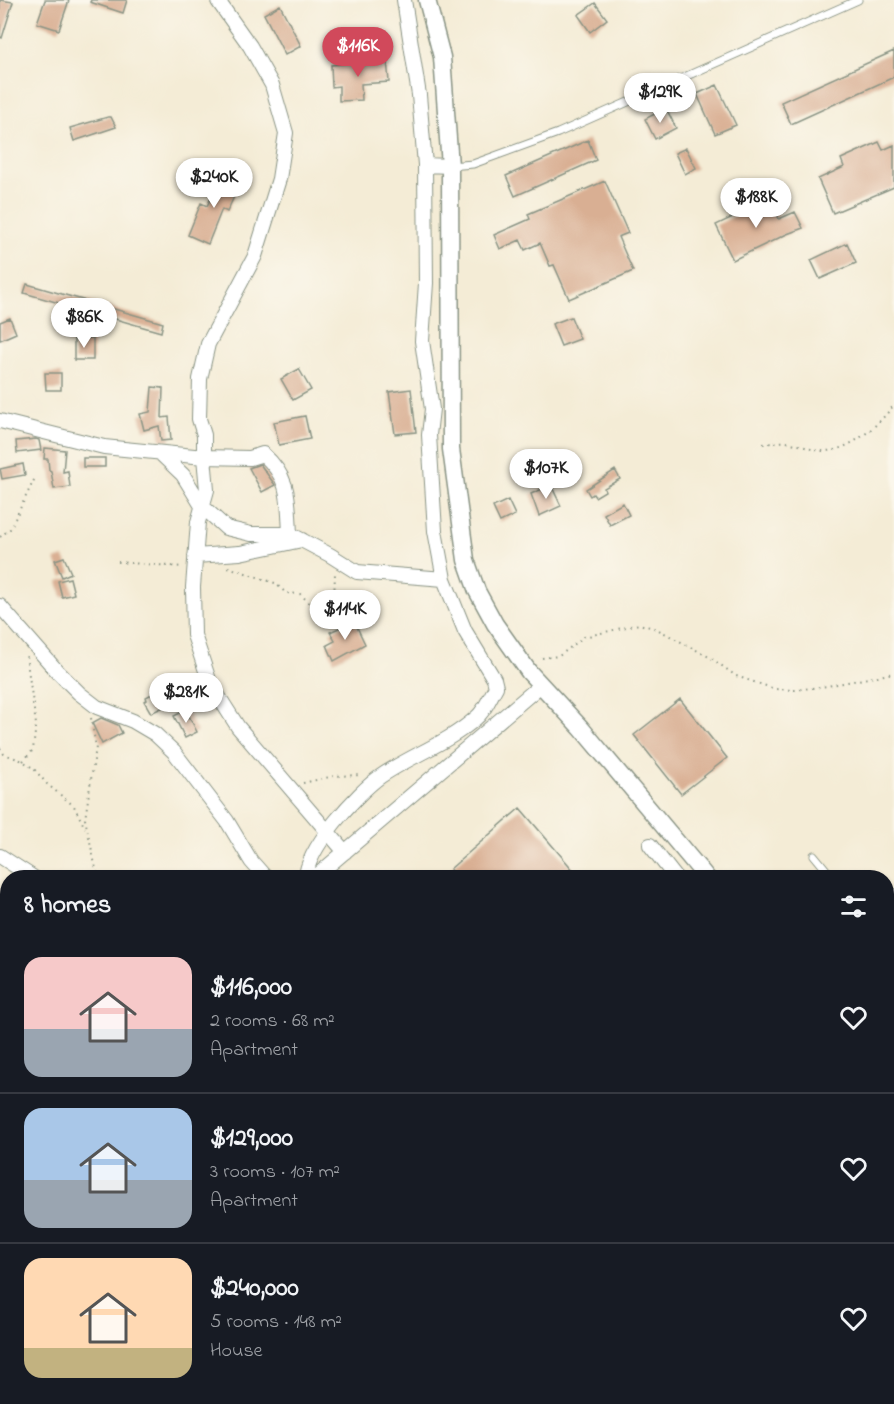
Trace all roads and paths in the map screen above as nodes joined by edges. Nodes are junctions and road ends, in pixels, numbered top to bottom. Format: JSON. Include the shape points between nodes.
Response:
{"nodes":[{"id":1,"x":218,"y":0,"type":"edge"},
{"id":2,"x":404,"y":0,"type":"edge"},
{"id":3,"x":427,"y":0,"type":"edge"},
{"id":4,"x":858,"y":0,"type":"edge"},
{"id":5,"x":425,"y":165,"type":"junction"},
{"id":6,"x":450,"y":166,"type":"junction"},
{"id":7,"x":894,"y":405,"type":"edge"},
{"id":8,"x":0,"y":421,"type":"edge"},
{"id":9,"x":763,"y":444,"type":"dead end"},
{"id":10,"x":160,"y":453,"type":"junction"},
{"id":11,"x":204,"y":457,"type":"junction"},
{"id":12,"x":35,"y":478,"type":"dead end"},
{"id":13,"x":202,"y":506,"type":"junction"},
{"id":14,"x":0,"y":537,"type":"edge"},
{"id":15,"x":296,"y":537,"type":"junction"},
{"id":16,"x":330,"y":555,"type":"junction"},
{"id":17,"x":195,"y":561,"type":"junction"},
{"id":18,"x":118,"y":562,"type":"dead end"},
{"id":19,"x":220,"y":566,"type":"dead end"},
{"id":20,"x":444,"y":579,"type":"junction"},
{"id":21,"x":0,"y":606,"type":"edge"},
{"id":22,"x":26,"y":634,"type":"junction"},
{"id":23,"x":542,"y":658,"type":"dead end"},
{"id":24,"x":894,"y":673,"type":"edge"},
{"id":25,"x":541,"y":685,"type":"junction"},
{"id":26,"x":83,"y":696,"type":"junction"},
{"id":27,"x":0,"y":748,"type":"edge"},
{"id":28,"x":23,"y":760,"type":"junction"},
{"id":29,"x":86,"y":831,"type":"junction"},
{"id":30,"x":327,"y":833,"type":"junction"},
{"id":31,"x":650,"y":845,"type":"dead end"},
{"id":32,"x":345,"y":852,"type":"junction"},
{"id":33,"x":814,"y":855,"type":"dead end"},
{"id":34,"x":0,"y":856,"type":"edge"},
{"id":35,"x":22,"y":870,"type":"edge"},
{"id":36,"x":96,"y":870,"type":"edge"},
{"id":37,"x":259,"y":870,"type":"edge"},
{"id":38,"x":306,"y":870,"type":"edge"},
{"id":39,"x":324,"y":870,"type":"edge"},
{"id":40,"x":670,"y":870,"type":"edge"},
{"id":41,"x":700,"y":870,"type":"edge"},
{"id":42,"x":826,"y":870,"type":"edge"}],
"edges":[{"from":1,"to":11,"type":"street","via":[[272,85],[286,133],[279,179],[255,256],[208,344],[200,389]]},
{"from":2,"to":5,"type":"street"},
{"from":3,"to":6,"type":"street","via":[[442,57]]},
{"from":4,"to":6,"type":"lane","via":[[558,133],[473,164]]},
{"from":5,"to":6,"type":"street"},
{"from":5,"to":20,"type":"street","via":[[422,341],[432,410],[429,435],[435,531]]},
{"from":6,"to":25,"type":"street","via":[[451,449],[466,560],[495,624]]},
{"from":7,"to":9,"type":"path","via":[[862,436],[835,449],[823,451],[783,441]]},
{"from":8,"to":10,"type":"street","via":[[104,447]]},
{"from":10,"to":11,"type":"street"},
{"from":10,"to":13,"type":"street","via":[[183,475]]},
{"from":11,"to":13,"type":"street","via":[[207,490]]},
{"from":11,"to":15,"type":"street","via":[[250,458],[263,454],[288,489]]},
{"from":12,"to":14,"type":"path","via":[[10,530]]},
{"from":13,"to":15,"type":"street","via":[[226,528]]},
{"from":13,"to":17,"type":"street"},
{"from":15,"to":16,"type":"street"},
{"from":15,"to":17,"type":"street","via":[[240,554]]},
{"from":16,"to":19,"type":"path","via":[[335,569],[334,602],[332,607],[319,612],[300,594],[286,593],[275,582]]},
{"from":16,"to":20,"type":"street","via":[[357,572]]},
{"from":17,"to":18,"type":"path","via":[[170,567]]},
{"from":17,"to":30,"type":"street","via":[[195,634],[210,683],[238,727]]},
{"from":20,"to":30,"type":"street","via":[[465,631],[496,687],[479,716],[424,753],[380,776]]},
{"from":21,"to":22,"type":"street"},
{"from":22,"to":26,"type":"street"},
{"from":22,"to":28,"type":"path","via":[[36,724],[33,750]]},
{"from":23,"to":24,"type":"path","via":[[559,656],[584,637],[639,624],[657,629],[736,676],[775,689],[826,686]]},
{"from":25,"to":32,"type":"street"},
{"from":25,"to":41,"type":"street"},
{"from":26,"to":29,"type":"path","via":[[96,747]]},
{"from":26,"to":37,"type":"street","via":[[97,707],[155,734],[174,752]]},
{"from":27,"to":28,"type":"path","via":[[4,754]]},
{"from":28,"to":29,"type":"path","via":[[74,806]]},
{"from":29,"to":36,"type":"path"},
{"from":30,"to":32,"type":"street"},
{"from":30,"to":38,"type":"street"},
{"from":31,"to":40,"type":"street"},
{"from":32,"to":39,"type":"street"},
{"from":33,"to":42,"type":"lane"},
{"from":34,"to":35,"type":"street"}]}
